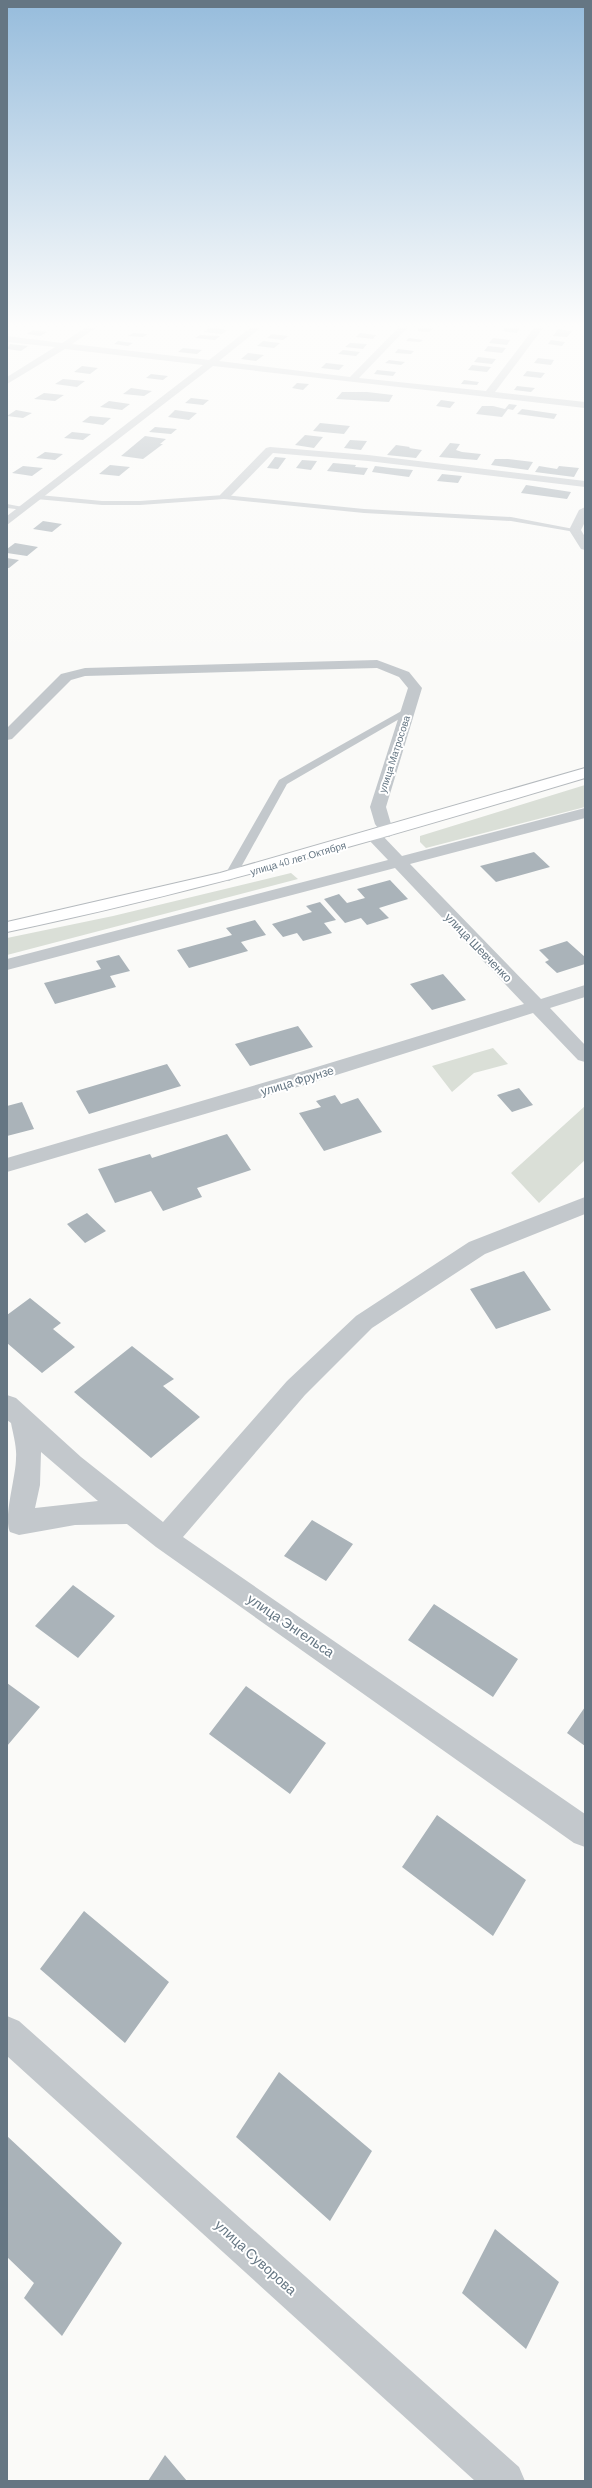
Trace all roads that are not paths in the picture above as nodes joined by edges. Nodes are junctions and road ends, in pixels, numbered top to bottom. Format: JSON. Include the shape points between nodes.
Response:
{"nodes":[{"id":1,"x":107,"y":444,"type":"edge"},
{"id":2,"x":585,"y":484,"type":"edge"},
{"id":3,"x":39,"y":497,"type":"junction"},
{"id":4,"x":224,"y":497,"type":"junction"},
{"id":5,"x":7,"y":506,"type":"edge"},
{"id":6,"x":24,"y":508,"type":"junction"},
{"id":7,"x":585,"y":510,"type":"edge"},
{"id":8,"x":7,"y":522,"type":"edge"},
{"id":9,"x":575,"y":530,"type":"junction"},
{"id":10,"x":585,"y":546,"type":"edge"},
{"id":11,"x":408,"y":711,"type":"junction"},
{"id":12,"x":7,"y":736,"type":"edge"},
{"id":13,"x":585,"y":773,"type":"edge"},
{"id":14,"x":585,"y":813,"type":"edge"},
{"id":15,"x":382,"y":834,"type":"junction"},
{"id":16,"x":398,"y":863,"type":"junction"},
{"id":17,"x":229,"y":878,"type":"junction"},
{"id":18,"x":7,"y":927,"type":"edge"},
{"id":19,"x":7,"y":964,"type":"edge"},
{"id":20,"x":585,"y":991,"type":"edge"},
{"id":21,"x":537,"y":1007,"type":"junction"},
{"id":22,"x":585,"y":1056,"type":"edge"},
{"id":23,"x":7,"y":1165,"type":"edge"},
{"id":24,"x":585,"y":1206,"type":"edge"},
{"id":25,"x":14,"y":1412,"type":"edge"},
{"id":26,"x":131,"y":1512,"type":"junction"},
{"id":27,"x":13,"y":1530,"type":"edge"},
{"id":28,"x":165,"y":1539,"type":"junction"},
{"id":29,"x":585,"y":1832,"type":"edge"},
{"id":30,"x":7,"y":2033,"type":"edge"},
{"id":31,"x":505,"y":2481,"type":"edge"}],
"edges":[{"from":1,"to":3,"type":"street"},
{"from":2,"to":4,"type":"street","via":[[368,458],[270,450]]},
{"from":3,"to":4,"type":"lane","via":[[132,503]]},
{"from":3,"to":6,"type":"street"},
{"from":4,"to":9,"type":"lane","via":[[364,511],[511,520]]},
{"from":5,"to":6,"type":"lane"},
{"from":6,"to":8,"type":"street"},
{"from":7,"to":9,"type":"street"},
{"from":9,"to":10,"type":"street"},
{"from":11,"to":12,"type":"street","name":"улица Матросова","via":[[415,688],[408,676],[394,668],[377,664],[85,672],[66,677]]},
{"from":11,"to":15,"type":"street","name":"улица Матросова","via":[[378,807],[383,824]]},
{"from":11,"to":17,"type":"lane","via":[[283,782]]},
{"from":13,"to":15,"type":"main road","name":"улица 40 лет Октября"},
{"from":14,"to":16,"type":"street"},
{"from":15,"to":16,"type":"street","name":"улица Шевченко"},
{"from":15,"to":17,"type":"main road","name":"улица 40 лет Октября"},
{"from":16,"to":19,"type":"street"},
{"from":16,"to":21,"type":"street","name":"улица Шевченко"},
{"from":17,"to":18,"type":"main road","name":"улица 40 лет Октября"},
{"from":20,"to":21,"type":"street","name":"улица Фрунзе"},
{"from":21,"to":22,"type":"street","name":"улица Шевченко"},
{"from":21,"to":23,"type":"street","name":"улица Фрунзе"},
{"from":24,"to":28,"type":"street","via":[[477,1248],[364,1322],[296,1388]]},
{"from":25,"to":26,"type":"street","name":"улица Энгельса","via":[[72,1465]]},
{"from":25,"to":27,"type":"street","via":[[29,1456],[27,1485]]},
{"from":26,"to":27,"type":"street","via":[[77,1511],[49,1515]]},
{"from":26,"to":28,"type":"street","name":"улица Энгельса"},
{"from":28,"to":29,"type":"street","name":"улица Энгельса"},
{"from":30,"to":31,"type":"street","name":"улица Суворова"}]}
